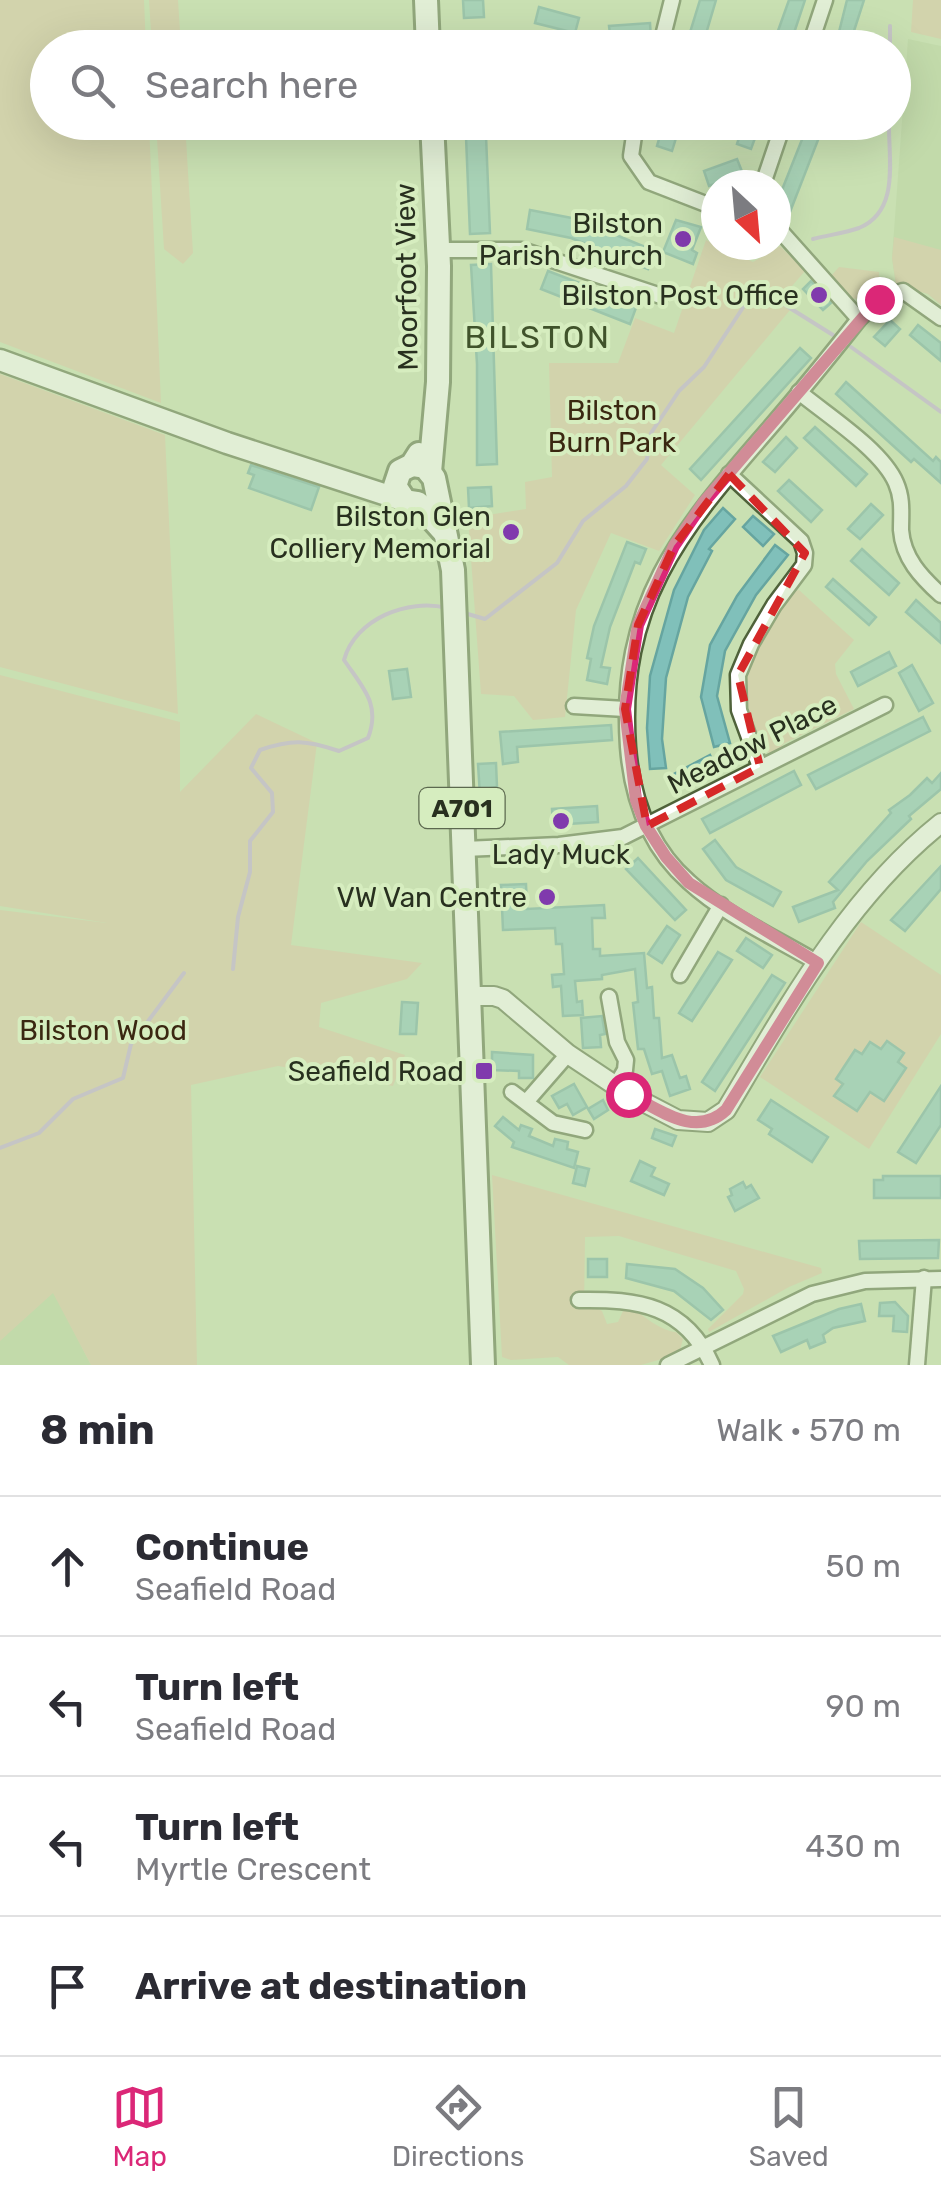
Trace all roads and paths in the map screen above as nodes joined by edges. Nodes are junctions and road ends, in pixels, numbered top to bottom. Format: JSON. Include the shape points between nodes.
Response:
{"nodes":[{"id":1,"x":426,"y":0,"type":"edge"},
{"id":2,"x":672,"y":0,"type":"edge"},
{"id":3,"x":825,"y":0,"type":"edge"},
{"id":4,"x":427,"y":30,"type":"edge"},
{"id":5,"x":664,"y":30,"type":"edge"},
{"id":6,"x":815,"y":30,"type":"edge"},
{"id":7,"x":433,"y":140,"type":"edge"},
{"id":8,"x":633,"y":140,"type":"edge"},
{"id":9,"x":777,"y":140,"type":"edge"},
{"id":10,"x":766,"y":170,"type":"edge"},
{"id":11,"x":701,"y":202,"type":"edge"},
{"id":12,"x":791,"y":243,"type":"edge"},
{"id":13,"x":438,"y":250,"type":"junction"},
{"id":14,"x":661,"y":296,"type":"dead end"},
{"id":15,"x":941,"y":318,"type":"edge"},
{"id":16,"x":860,"y":319,"type":"junction"},
{"id":17,"x":0,"y":360,"type":"edge"},
{"id":18,"x":799,"y":392,"type":"junction"},
{"id":19,"x":418,"y":474,"type":"junction"},
{"id":20,"x":729,"y":474,"type":"junction"},
{"id":21,"x":358,"y":484,"type":"junction"},
{"id":22,"x":411,"y":502,"type":"junction"},
{"id":23,"x":446,"y":534,"type":"junction"},
{"id":24,"x":941,"y":595,"type":"edge"},
{"id":25,"x":885,"y":704,"type":"dead end"},
{"id":26,"x":574,"y":706,"type":"dead end"},
{"id":27,"x":625,"y":709,"type":"junction"},
{"id":28,"x":760,"y":767,"type":"junction"},
{"id":29,"x":941,"y":823,"type":"edge"},
{"id":30,"x":646,"y":826,"type":"junction"},
{"id":31,"x":464,"y":849,"type":"junction"},
{"id":32,"x":721,"y":905,"type":"junction"},
{"id":33,"x":818,"y":963,"type":"junction"},
{"id":34,"x":680,"y":975,"type":"dead end"},
{"id":35,"x":470,"y":996,"type":"junction"},
{"id":36,"x":609,"y":997,"type":"dead end"},
{"id":37,"x":568,"y":1054,"type":"junction"},
{"id":38,"x":616,"y":1086,"type":"junction"},
{"id":39,"x":512,"y":1092,"type":"dead end"},
{"id":40,"x":527,"y":1101,"type":"junction"},
{"id":41,"x":585,"y":1130,"type":"dead end"},
{"id":42,"x":924,"y":1278,"type":"junction"},
{"id":43,"x":941,"y":1279,"type":"edge"},
{"id":44,"x":610,"y":1299,"type":"junction"},
{"id":45,"x":579,"y":1300,"type":"dead end"},
{"id":46,"x":611,"y":1317,"type":"dead end"},
{"id":47,"x":704,"y":1349,"type":"junction"},
{"id":48,"x":483,"y":1365,"type":"edge"},
{"id":49,"x":668,"y":1365,"type":"edge"},
{"id":50,"x":712,"y":1365,"type":"edge"},
{"id":51,"x":917,"y":1365,"type":"edge"}],
"edges":[{"from":1,"to":4,"type":"main road"},
{"from":2,"to":5,"type":"street"},
{"from":3,"to":6,"type":"street"},
{"from":7,"to":13,"type":"main road","name":"Moorfoot View"},
{"from":8,"to":11,"type":"street","via":[[631,156],[649,182]]},
{"from":9,"to":10,"type":"street"},
{"from":12,"to":16,"type":"street"},
{"from":13,"to":14,"type":"street","via":[[522,250]]},
{"from":13,"to":19,"type":"main road","name":"Moorfoot View","via":[[434,430]]},
{"from":15,"to":16,"type":"street","via":[[902,292],[879,299]]},
{"from":16,"to":18,"type":"street"},
{"from":17,"to":21,"type":"main road"},
{"from":18,"to":20,"type":"street"},
{"from":18,"to":24,"type":"street","via":[[882,461],[899,493],[907,555]]},
{"from":19,"to":21,"type":"main road"},
{"from":19,"to":22,"type":"main road","name":"Moorfoot View","via":[[426,500]]},
{"from":19,"to":22,"type":"main road","via":[[395,486]]},
{"from":19,"to":23,"type":"main road","number":"A701"},
{"from":20,"to":27,"type":"street","via":[[674,546],[653,591],[638,625]]},
{"from":20,"to":28,"type":"street","via":[[801,541],[805,553],[738,675],[739,710]]},
{"from":21,"to":22,"type":"main road"},
{"from":22,"to":23,"type":"main road"},
{"from":23,"to":31,"type":"main road","number":"A701"},
{"from":25,"to":28,"type":"street","name":"Meadow Place"},
{"from":26,"to":27,"type":"street"},
{"from":27,"to":30,"type":"street","via":[[632,783]]},
{"from":28,"to":30,"type":"street","name":"Meadow Place"},
{"from":29,"to":33,"type":"street","via":[[894,863]]},
{"from":30,"to":31,"type":"street","name":"Meadow Place","via":[[606,840]]},
{"from":30,"to":32,"type":"street","via":[[689,883]]},
{"from":31,"to":35,"type":"main road","number":"A701"},
{"from":32,"to":33,"type":"street"},
{"from":32,"to":34,"type":"street"},
{"from":33,"to":38,"type":"street","via":[[718,1118],[678,1120]]},
{"from":35,"to":37,"type":"street","via":[[503,999]]},
{"from":35,"to":48,"type":"main road","number":"A701"},
{"from":36,"to":38,"type":"street","via":[[626,1060]]},
{"from":37,"to":38,"type":"street"},
{"from":37,"to":40,"type":"street"},
{"from":39,"to":40,"type":"street"},
{"from":40,"to":41,"type":"street","via":[[553,1122]]},
{"from":42,"to":43,"type":"street"},
{"from":42,"to":47,"type":"street","via":[[866,1280],[812,1294]]},
{"from":42,"to":51,"type":"street"},
{"from":44,"to":45,"type":"street"},
{"from":44,"to":46,"type":"street"},
{"from":44,"to":47,"type":"street","via":[[638,1301],[671,1316]]},
{"from":47,"to":49,"type":"street"},
{"from":47,"to":50,"type":"street"}]}
